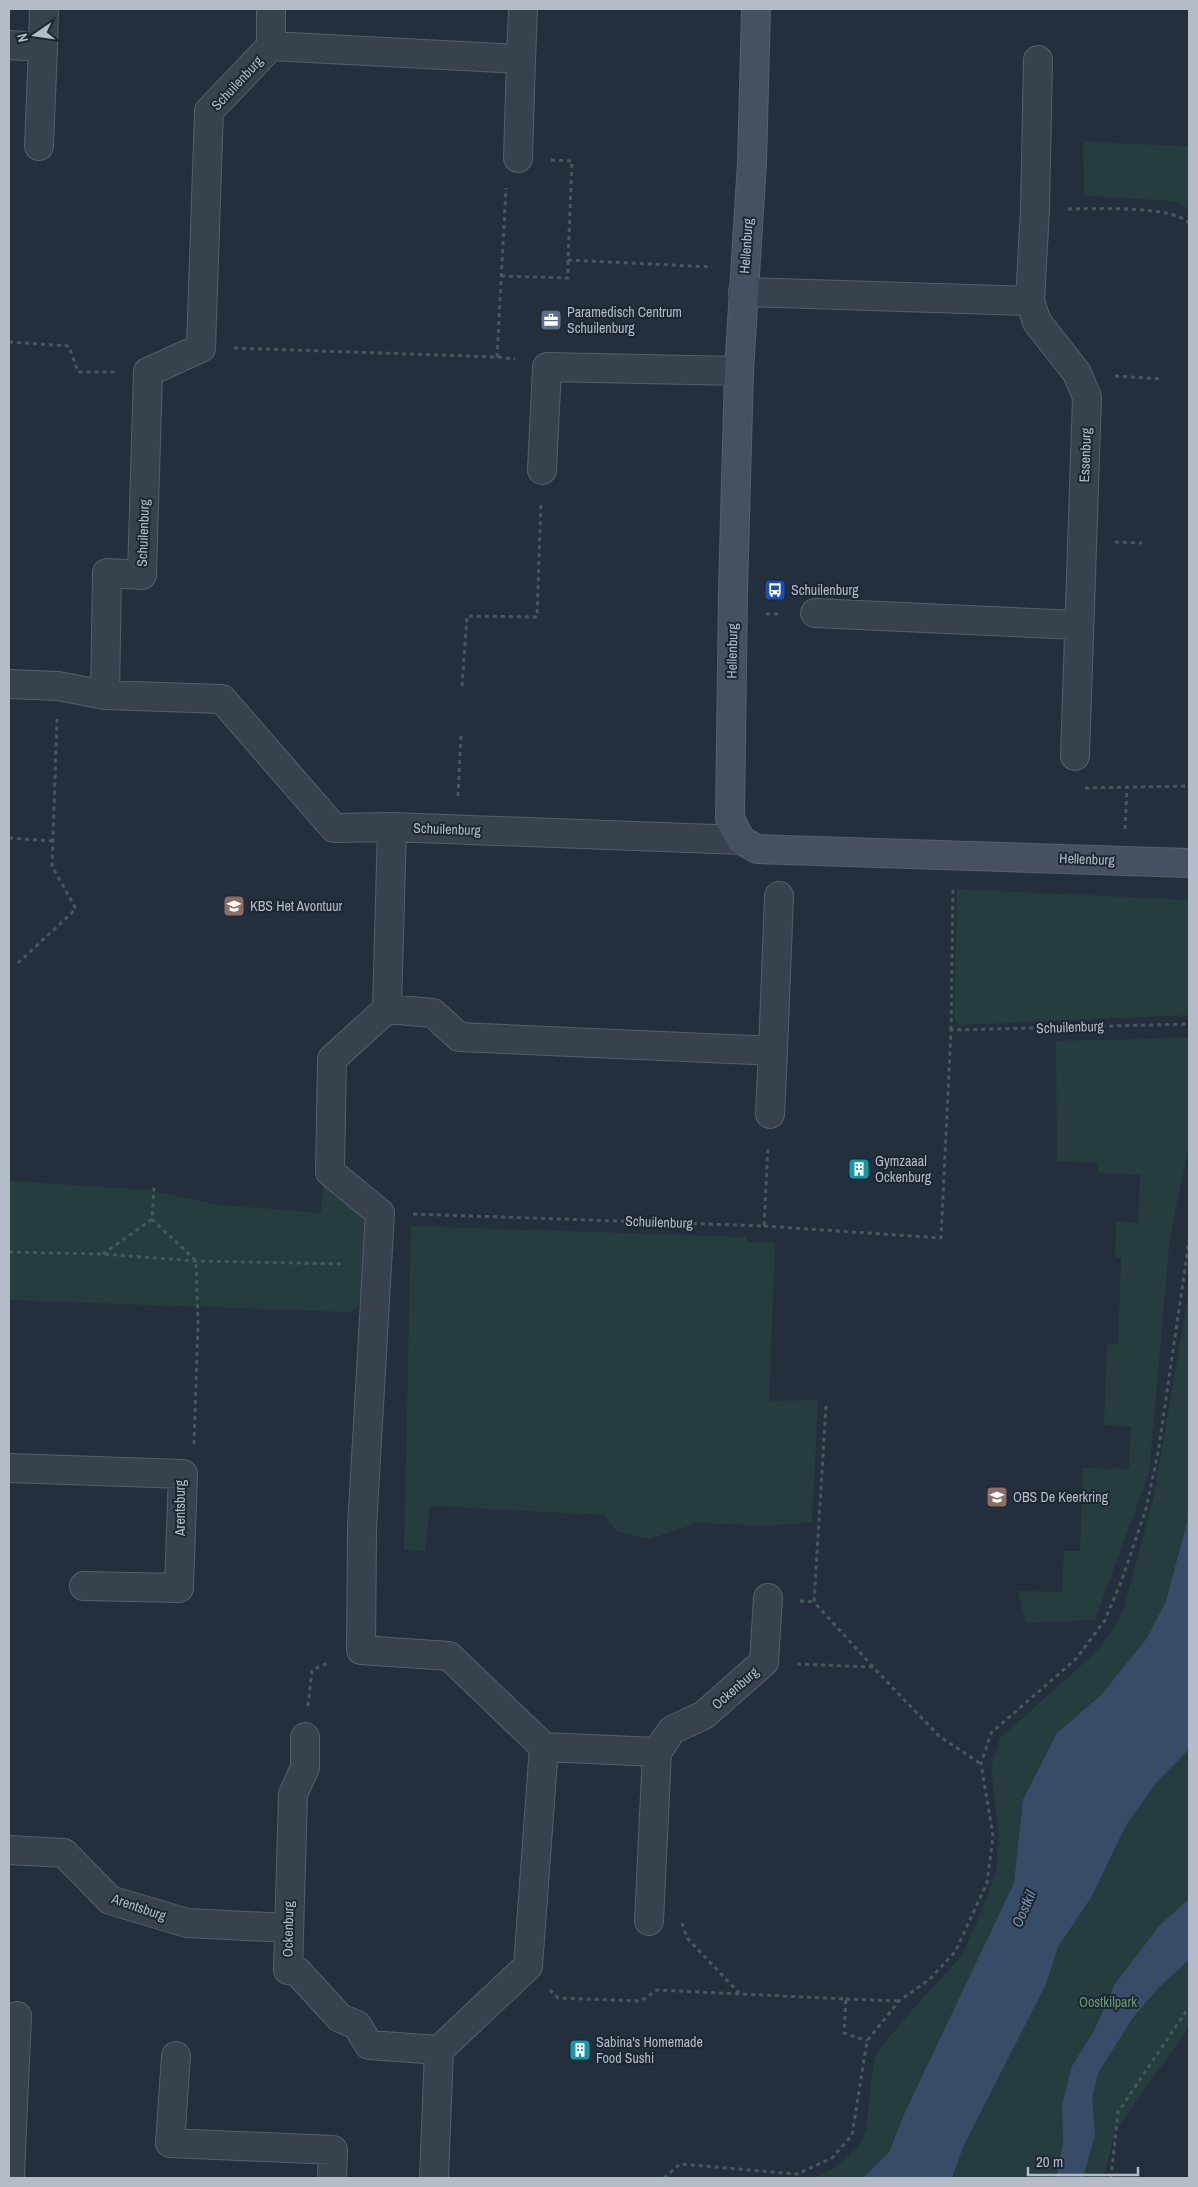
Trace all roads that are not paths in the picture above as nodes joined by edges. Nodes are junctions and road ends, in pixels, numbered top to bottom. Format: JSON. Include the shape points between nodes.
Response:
{"nodes":[{"id":1,"x":44,"y":9,"type":"edge"},
{"id":2,"x":272,"y":9,"type":"edge"},
{"id":3,"x":523,"y":9,"type":"edge"},
{"id":4,"x":756,"y":9,"type":"edge"},
{"id":5,"x":9,"y":45,"type":"edge"},
{"id":6,"x":271,"y":46,"type":"junction"},
{"id":7,"x":43,"y":47,"type":"junction"},
{"id":8,"x":522,"y":59,"type":"junction"},
{"id":9,"x":1038,"y":60,"type":"dead end"},
{"id":10,"x":39,"y":146,"type":"dead end"},
{"id":11,"x":518,"y":158,"type":"road end"},
{"id":12,"x":744,"y":280,"type":"junction"},
{"id":13,"x":1030,"y":301,"type":"junction"},
{"id":14,"x":739,"y":371,"type":"junction"},
{"id":15,"x":542,"y":470,"type":"road end"},
{"id":16,"x":815,"y":613,"type":"road end"},
{"id":17,"x":1078,"y":625,"type":"junction"},
{"id":18,"x":9,"y":684,"type":"edge"},
{"id":19,"x":104,"y":695,"type":"junction"},
{"id":20,"x":1075,"y":756,"type":"road end"},
{"id":21,"x":392,"y":827,"type":"junction"},
{"id":22,"x":741,"y":840,"type":"junction"},
{"id":23,"x":1189,"y":862,"type":"edge"},
{"id":24,"x":779,"y":896,"type":"dead end"},
{"id":25,"x":387,"y":1009,"type":"junction"},
{"id":26,"x":773,"y":1051,"type":"junction"},
{"id":27,"x":770,"y":1114,"type":"road end"},
{"id":28,"x":9,"y":1468,"type":"edge"},
{"id":29,"x":84,"y":1586,"type":"dead end"},
{"id":30,"x":768,"y":1598,"type":"dead end"},
{"id":31,"x":306,"y":1737,"type":"road end"},
{"id":32,"x":544,"y":1748,"type":"junction"},
{"id":33,"x":658,"y":1752,"type":"junction"},
{"id":34,"x":9,"y":1850,"type":"edge"},
{"id":35,"x":650,"y":1921,"type":"road end"},
{"id":36,"x":288,"y":1928,"type":"junction"},
{"id":37,"x":17,"y":2016,"type":"dead end"},
{"id":38,"x":439,"y":2050,"type":"junction"},
{"id":39,"x":176,"y":2056,"type":"dead end"},
{"id":40,"x":10,"y":2150,"type":"edge"},
{"id":41,"x":10,"y":2178,"type":"edge"},
{"id":42,"x":332,"y":2178,"type":"edge"},
{"id":43,"x":434,"y":2178,"type":"edge"}],
"edges":[{"from":1,"to":7,"type":"street"},
{"from":2,"to":6,"type":"street","name":"Schuilenburg"},
{"from":3,"to":8,"type":"street"},
{"from":4,"to":12,"type":"street","name":"Hellenburg","via":[[752,163]]},
{"from":5,"to":7,"type":"street"},
{"from":6,"to":8,"type":"street","name":"Schuilenburg"},
{"from":6,"to":19,"type":"street","name":"Schuilenburg","via":[[209,111],[201,348],[148,372],[142,574],[107,573]]},
{"from":7,"to":10,"type":"street"},
{"from":8,"to":11,"type":"street"},
{"from":9,"to":13,"type":"street","name":"Essenburg"},
{"from":12,"to":13,"type":"street"},
{"from":12,"to":14,"type":"street","name":"Hellenburg"},
{"from":13,"to":17,"type":"street","name":"Essenburg","via":[[1037,322],[1077,373],[1087,397]]},
{"from":14,"to":15,"type":"street","via":[[548,367]]},
{"from":14,"to":22,"type":"street","name":"Hellenburg","via":[[730,819]]},
{"from":16,"to":17,"type":"street"},
{"from":17,"to":20,"type":"street","name":"Essenburg"},
{"from":18,"to":19,"type":"street","via":[[58,686]]},
{"from":19,"to":21,"type":"street","name":"Schuilenburg","via":[[222,699],[334,828]]},
{"from":21,"to":22,"type":"street","name":"Schuilenburg"},
{"from":21,"to":25,"type":"street"},
{"from":22,"to":23,"type":"street","name":"Hellenburg","via":[[757,849],[783,851]]},
{"from":24,"to":26,"type":"street"},
{"from":25,"to":26,"type":"street","via":[[433,1013],[459,1037]]},
{"from":25,"to":32,"type":"street","via":[[332,1059],[330,1172],[380,1213],[362,1528],[361,1650],[449,1656]]},
{"from":26,"to":27,"type":"street"},
{"from":28,"to":29,"type":"street","name":"Arentsburg","via":[[183,1474],[179,1588]]},
{"from":30,"to":33,"type":"street","name":"Ockenburg","via":[[764,1662],[704,1715],[672,1730]]},
{"from":31,"to":36,"type":"street","name":"Ockenburg","via":[[305,1768],[293,1794]]},
{"from":32,"to":33,"type":"street"},
{"from":32,"to":38,"type":"street","via":[[528,1966]]},
{"from":33,"to":35,"type":"street","name":"Ockenburg"},
{"from":34,"to":36,"type":"street","name":"Arentsburg","via":[[64,1852],[110,1900],[187,1923]]},
{"from":36,"to":38,"type":"street","name":"Ockenburg","via":[[288,1970],[298,1971],[340,2018],[357,2025],[369,2045]]},
{"from":37,"to":40,"type":"street"},
{"from":38,"to":43,"type":"street"},
{"from":39,"to":42,"type":"street","via":[[170,2143],[333,2150]]},
{"from":40,"to":41,"type":"street"}]}
